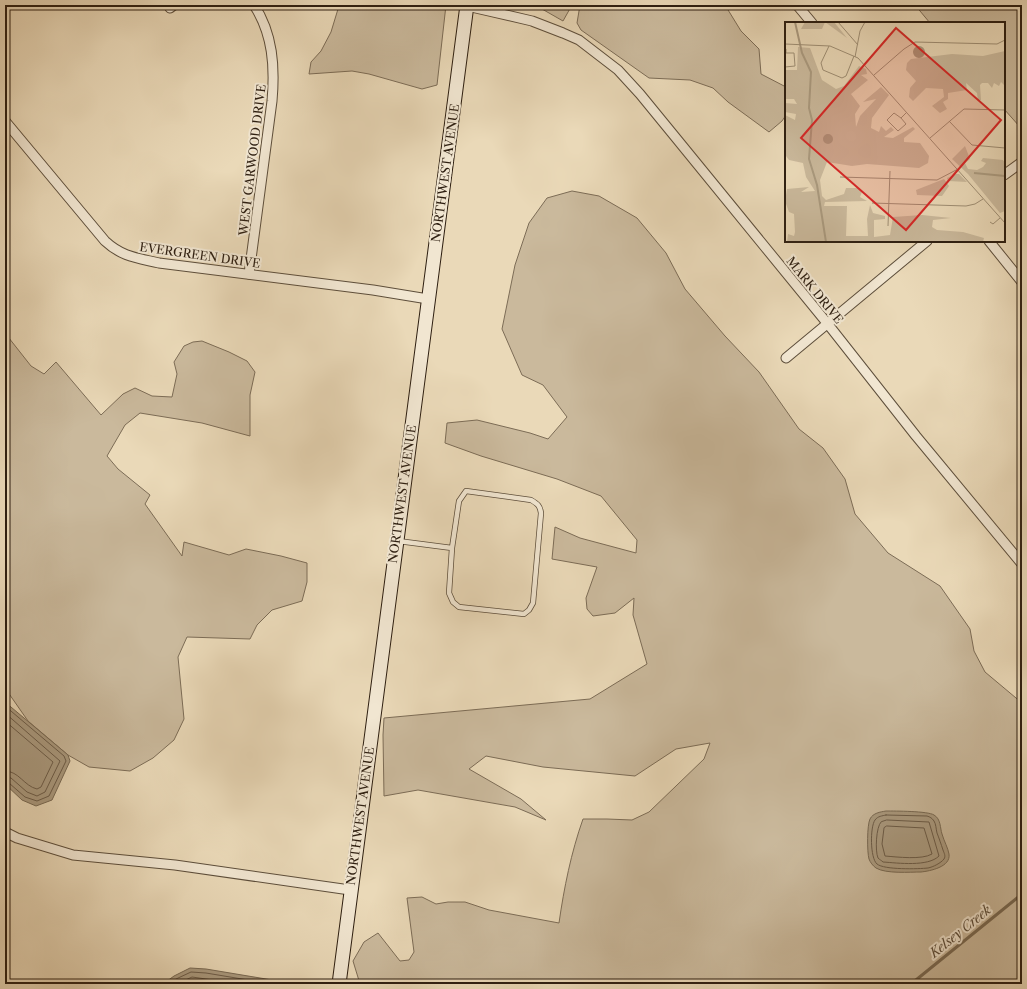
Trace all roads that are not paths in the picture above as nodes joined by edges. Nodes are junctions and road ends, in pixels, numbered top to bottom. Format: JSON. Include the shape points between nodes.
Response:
{"nodes":[{"id":1,"x":254,"y":5,"type":"edge"},
{"id":2,"x":467,"y":5,"type":"edge"},
{"id":3,"x":798,"y":5,"type":"edge"},
{"id":4,"x":811,"y":22,"type":"edge"},
{"id":5,"x":5,"y":121,"type":"edge"},
{"id":6,"x":1022,"y":162,"type":"edge"},
{"id":7,"x":1005,"y":174,"type":"edge"},
{"id":8,"x":926,"y":242,"type":"edge"},
{"id":9,"x":990,"y":242,"type":"edge"},
{"id":10,"x":249,"y":274,"type":"junction"},
{"id":11,"x":1022,"y":282,"type":"edge"},
{"id":12,"x":428,"y":299,"type":"junction"},
{"id":13,"x":827,"y":323,"type":"junction"},
{"id":14,"x":786,"y":358,"type":"dead end"},
{"id":15,"x":396,"y":541,"type":"junction"},
{"id":16,"x":452,"y":548,"type":"junction"},
{"id":17,"x":1022,"y":564,"type":"edge"},
{"id":18,"x":5,"y":832,"type":"edge"},
{"id":19,"x":350,"y":890,"type":"junction"},
{"id":20,"x":339,"y":984,"type":"edge"}],
"edges":[{"from":1,"to":10,"type":"street","name":"WEST GARWOOD DRIVE","via":[[269,39],[274,78]]},
{"from":2,"to":12,"type":"street","name":"NORTHWEST AVENUE"},
{"from":2,"to":13,"type":"street","name":"MARK DRIVE","via":[[532,21],[563,33],[579,40],[618,70],[672,132]]},
{"from":3,"to":4,"type":"street"},
{"from":5,"to":10,"type":"street","name":"EVERGREEN DRIVE","via":[[105,242],[118,252],[159,263]]},
{"from":6,"to":7,"type":"street"},
{"from":8,"to":13,"type":"street"},
{"from":9,"to":11,"type":"street"},
{"from":10,"to":12,"type":"street","name":"EVERGREEN DRIVE"},
{"from":12,"to":15,"type":"street","name":"NORTHWEST AVENUE"},
{"from":13,"to":14,"type":"street"},
{"from":13,"to":17,"type":"street","name":"MARK DRIVE"},
{"from":15,"to":16,"type":"lane"},
{"from":15,"to":19,"type":"street","name":"NORTHWEST AVENUE"},
{"from":16,"to":16,"type":"lane","via":[[449,593],[459,607],[524,614],[529,610],[533,603],[541,513],[538,503],[466,491],[459,501]]},
{"from":18,"to":19,"type":"street","via":[[73,855],[175,865]]},
{"from":19,"to":20,"type":"street","name":"NORTHWEST AVENUE"}]}
